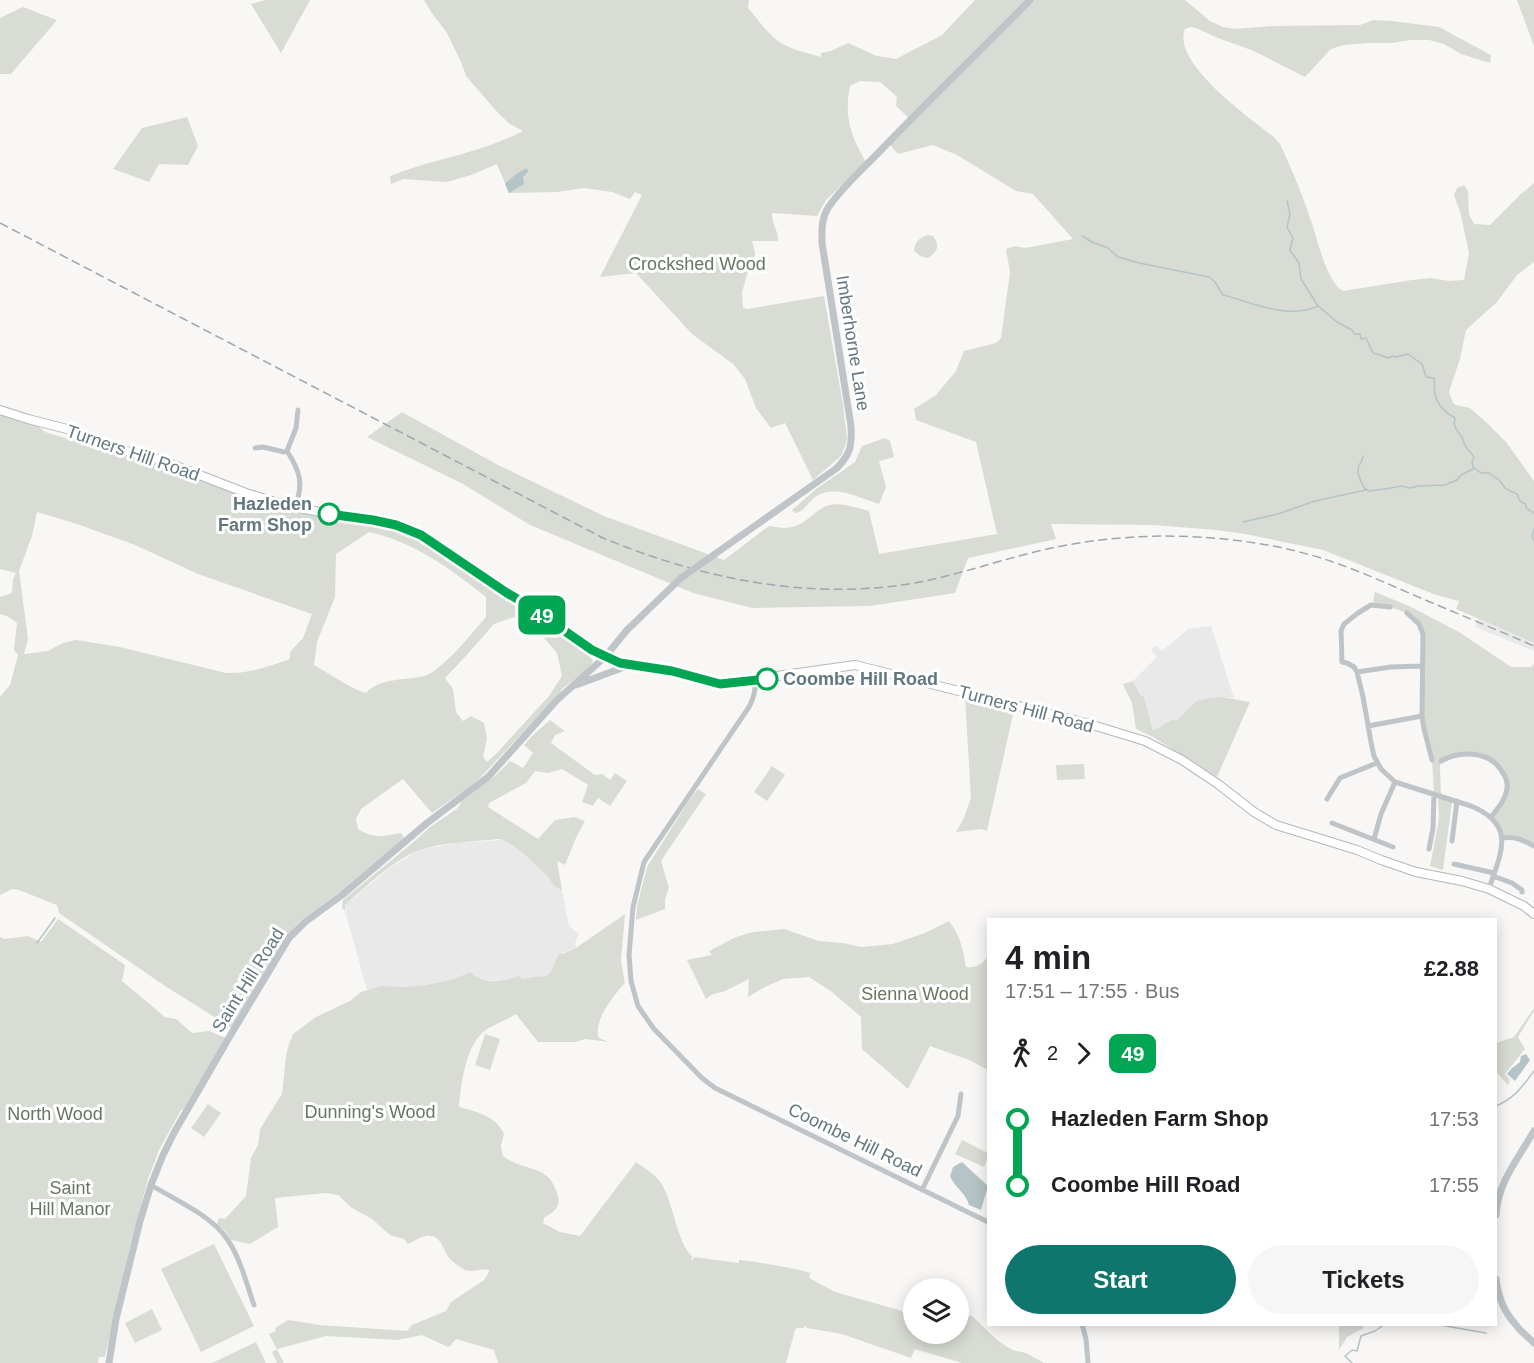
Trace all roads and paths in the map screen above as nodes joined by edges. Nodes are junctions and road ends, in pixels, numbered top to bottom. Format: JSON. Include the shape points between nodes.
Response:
{"nodes":[{"id":1,"x":1030,"y":0,"type":"edge"},
{"id":2,"x":0,"y":410,"type":"edge"},
{"id":3,"x":298,"y":410,"type":"dead end"},
{"id":4,"x":255,"y":448,"type":"dead end"},
{"id":5,"x":287,"y":451,"type":"junction"},
{"id":6,"x":295,"y":507,"type":"junction"},
{"id":7,"x":1390,"y":607,"type":"dead end"},
{"id":8,"x":1407,"y":613,"type":"dead end"},
{"id":9,"x":605,"y":657,"type":"junction"},
{"id":10,"x":630,"y":665,"type":"junction"},
{"id":11,"x":1422,"y":666,"type":"junction"},
{"id":12,"x":1357,"y":672,"type":"junction"},
{"id":13,"x":755,"y":680,"type":"junction"},
{"id":14,"x":570,"y":688,"type":"junction"},
{"id":15,"x":1422,"y":716,"type":"junction"},
{"id":16,"x":1368,"y":726,"type":"junction"},
{"id":17,"x":1442,"y":753,"type":"dead end"},
{"id":18,"x":1448,"y":757,"type":"junction"},
{"id":19,"x":1432,"y":760,"type":"dead end"},
{"id":20,"x":1442,"y":761,"type":"dead end"},
{"id":21,"x":1377,"y":763,"type":"junction"},
{"id":22,"x":1395,"y":782,"type":"junction"},
{"id":23,"x":1434,"y":794,"type":"junction"},
{"id":24,"x":1327,"y":800,"type":"dead end"},
{"id":25,"x":1457,"y":801,"type":"junction"},
{"id":26,"x":1491,"y":817,"type":"junction"},
{"id":27,"x":1332,"y":823,"type":"dead end"},
{"id":28,"x":1502,"y":838,"type":"junction"},
{"id":29,"x":1374,"y":839,"type":"junction"},
{"id":30,"x":1452,"y":841,"type":"dead end"},
{"id":31,"x":1534,"y":846,"type":"edge"},
{"id":32,"x":1393,"y":847,"type":"dead end"},
{"id":33,"x":1429,"y":849,"type":"dead end"},
{"id":34,"x":1454,"y":864,"type":"dead end"},
{"id":35,"x":1493,"y":875,"type":"junction"},
{"id":36,"x":1489,"y":889,"type":"junction"},
{"id":37,"x":1522,"y":892,"type":"dead end"},
{"id":38,"x":1534,"y":914,"type":"edge"},
{"id":39,"x":961,"y":1094,"type":"dead end"},
{"id":40,"x":1534,"y":1131,"type":"edge"},
{"id":41,"x":151,"y":1185,"type":"junction"},
{"id":42,"x":922,"y":1190,"type":"junction"},
{"id":43,"x":1497,"y":1204,"type":"edge"},
{"id":44,"x":987,"y":1222,"type":"edge"},
{"id":45,"x":1497,"y":1293,"type":"edge"},
{"id":46,"x":254,"y":1305,"type":"dead end"},
{"id":47,"x":1083,"y":1326,"type":"edge"},
{"id":48,"x":1534,"y":1343,"type":"edge"},
{"id":49,"x":109,"y":1363,"type":"edge"},
{"id":50,"x":1088,"y":1363,"type":"edge"}],
"edges":[{"from":1,"to":9,"type":"street","name":"Imberhorne Lane","bridge":true,"via":[[840,193],[824,216],[822,243],[851,426],[852,443],[846,458],[681,578]]},
{"from":2,"to":6,"type":"main road","name":"Turners Hill Road","via":[[71,430],[111,447],[158,459]]},
{"from":3,"to":5,"type":"street"},
{"from":4,"to":5,"type":"street"},
{"from":5,"to":6,"type":"street","via":[[300,476]]},
{"from":6,"to":9,"type":"main road","name":"Turners Hill Road","via":[[373,520],[421,535]]},
{"from":7,"to":12,"type":"street","via":[[1371,605],[1344,624],[1342,662]]},
{"from":8,"to":11,"type":"street","via":[[1423,634]]},
{"from":9,"to":10,"type":"main road","name":"Turners Hill Road"},
{"from":9,"to":14,"type":"street","name":"Saint Hill Road"},
{"from":10,"to":13,"type":"main road","name":"Turners Hill Road","via":[[720,684]]},
{"from":10,"to":14,"type":"street"},
{"from":11,"to":12,"type":"street"},
{"from":11,"to":15,"type":"street"},
{"from":12,"to":16,"type":"street"},
{"from":13,"to":36,"type":"main road","name":"Turners Hill Road","via":[[855,665],[1086,723],[1145,741],[1173,755],[1276,825],[1416,872]]},
{"from":13,"to":42,"type":"street","name":"Coombe Hill Road","via":[[754,697],[748,707],[644,862],[633,907],[629,955],[638,1006],[654,1029],[715,1088]]},
{"from":14,"to":41,"type":"street","name":"Saint Hill Road","via":[[488,777],[420,828],[289,938],[175,1131]]},
{"from":15,"to":16,"type":"street"},
{"from":15,"to":19,"type":"street"},
{"from":16,"to":21,"type":"street"},
{"from":17,"to":18,"type":"street"},
{"from":18,"to":20,"type":"street"},
{"from":18,"to":26,"type":"street","via":[[1482,756],[1500,768],[1507,779],[1507,790]]},
{"from":21,"to":22,"type":"street"},
{"from":21,"to":24,"type":"street","via":[[1340,778]]},
{"from":22,"to":23,"type":"street"},
{"from":22,"to":29,"type":"street"},
{"from":23,"to":25,"type":"street"},
{"from":23,"to":33,"type":"street"},
{"from":25,"to":26,"type":"street"},
{"from":25,"to":30,"type":"street"},
{"from":26,"to":28,"type":"street"},
{"from":27,"to":29,"type":"street"},
{"from":28,"to":31,"type":"street","via":[[1518,838]]},
{"from":28,"to":35,"type":"street","via":[[1500,861]]},
{"from":29,"to":32,"type":"street"},
{"from":34,"to":35,"type":"street"},
{"from":35,"to":36,"type":"street"},
{"from":35,"to":37,"type":"street"},
{"from":36,"to":38,"type":"main road","name":"Turners Hill Road"},
{"from":39,"to":42,"type":"street","via":[[958,1116]]},
{"from":40,"to":43,"type":"street","via":[[1507,1176]]},
{"from":41,"to":46,"type":"street","via":[[222,1232]]},
{"from":41,"to":49,"type":"street","name":"Saint Hill Road","via":[[116,1319]]},
{"from":42,"to":44,"type":"street","name":"Coombe Hill Road"},
{"from":45,"to":48,"type":"street","via":[[1509,1318]]},
{"from":47,"to":50,"type":"street"}]}
